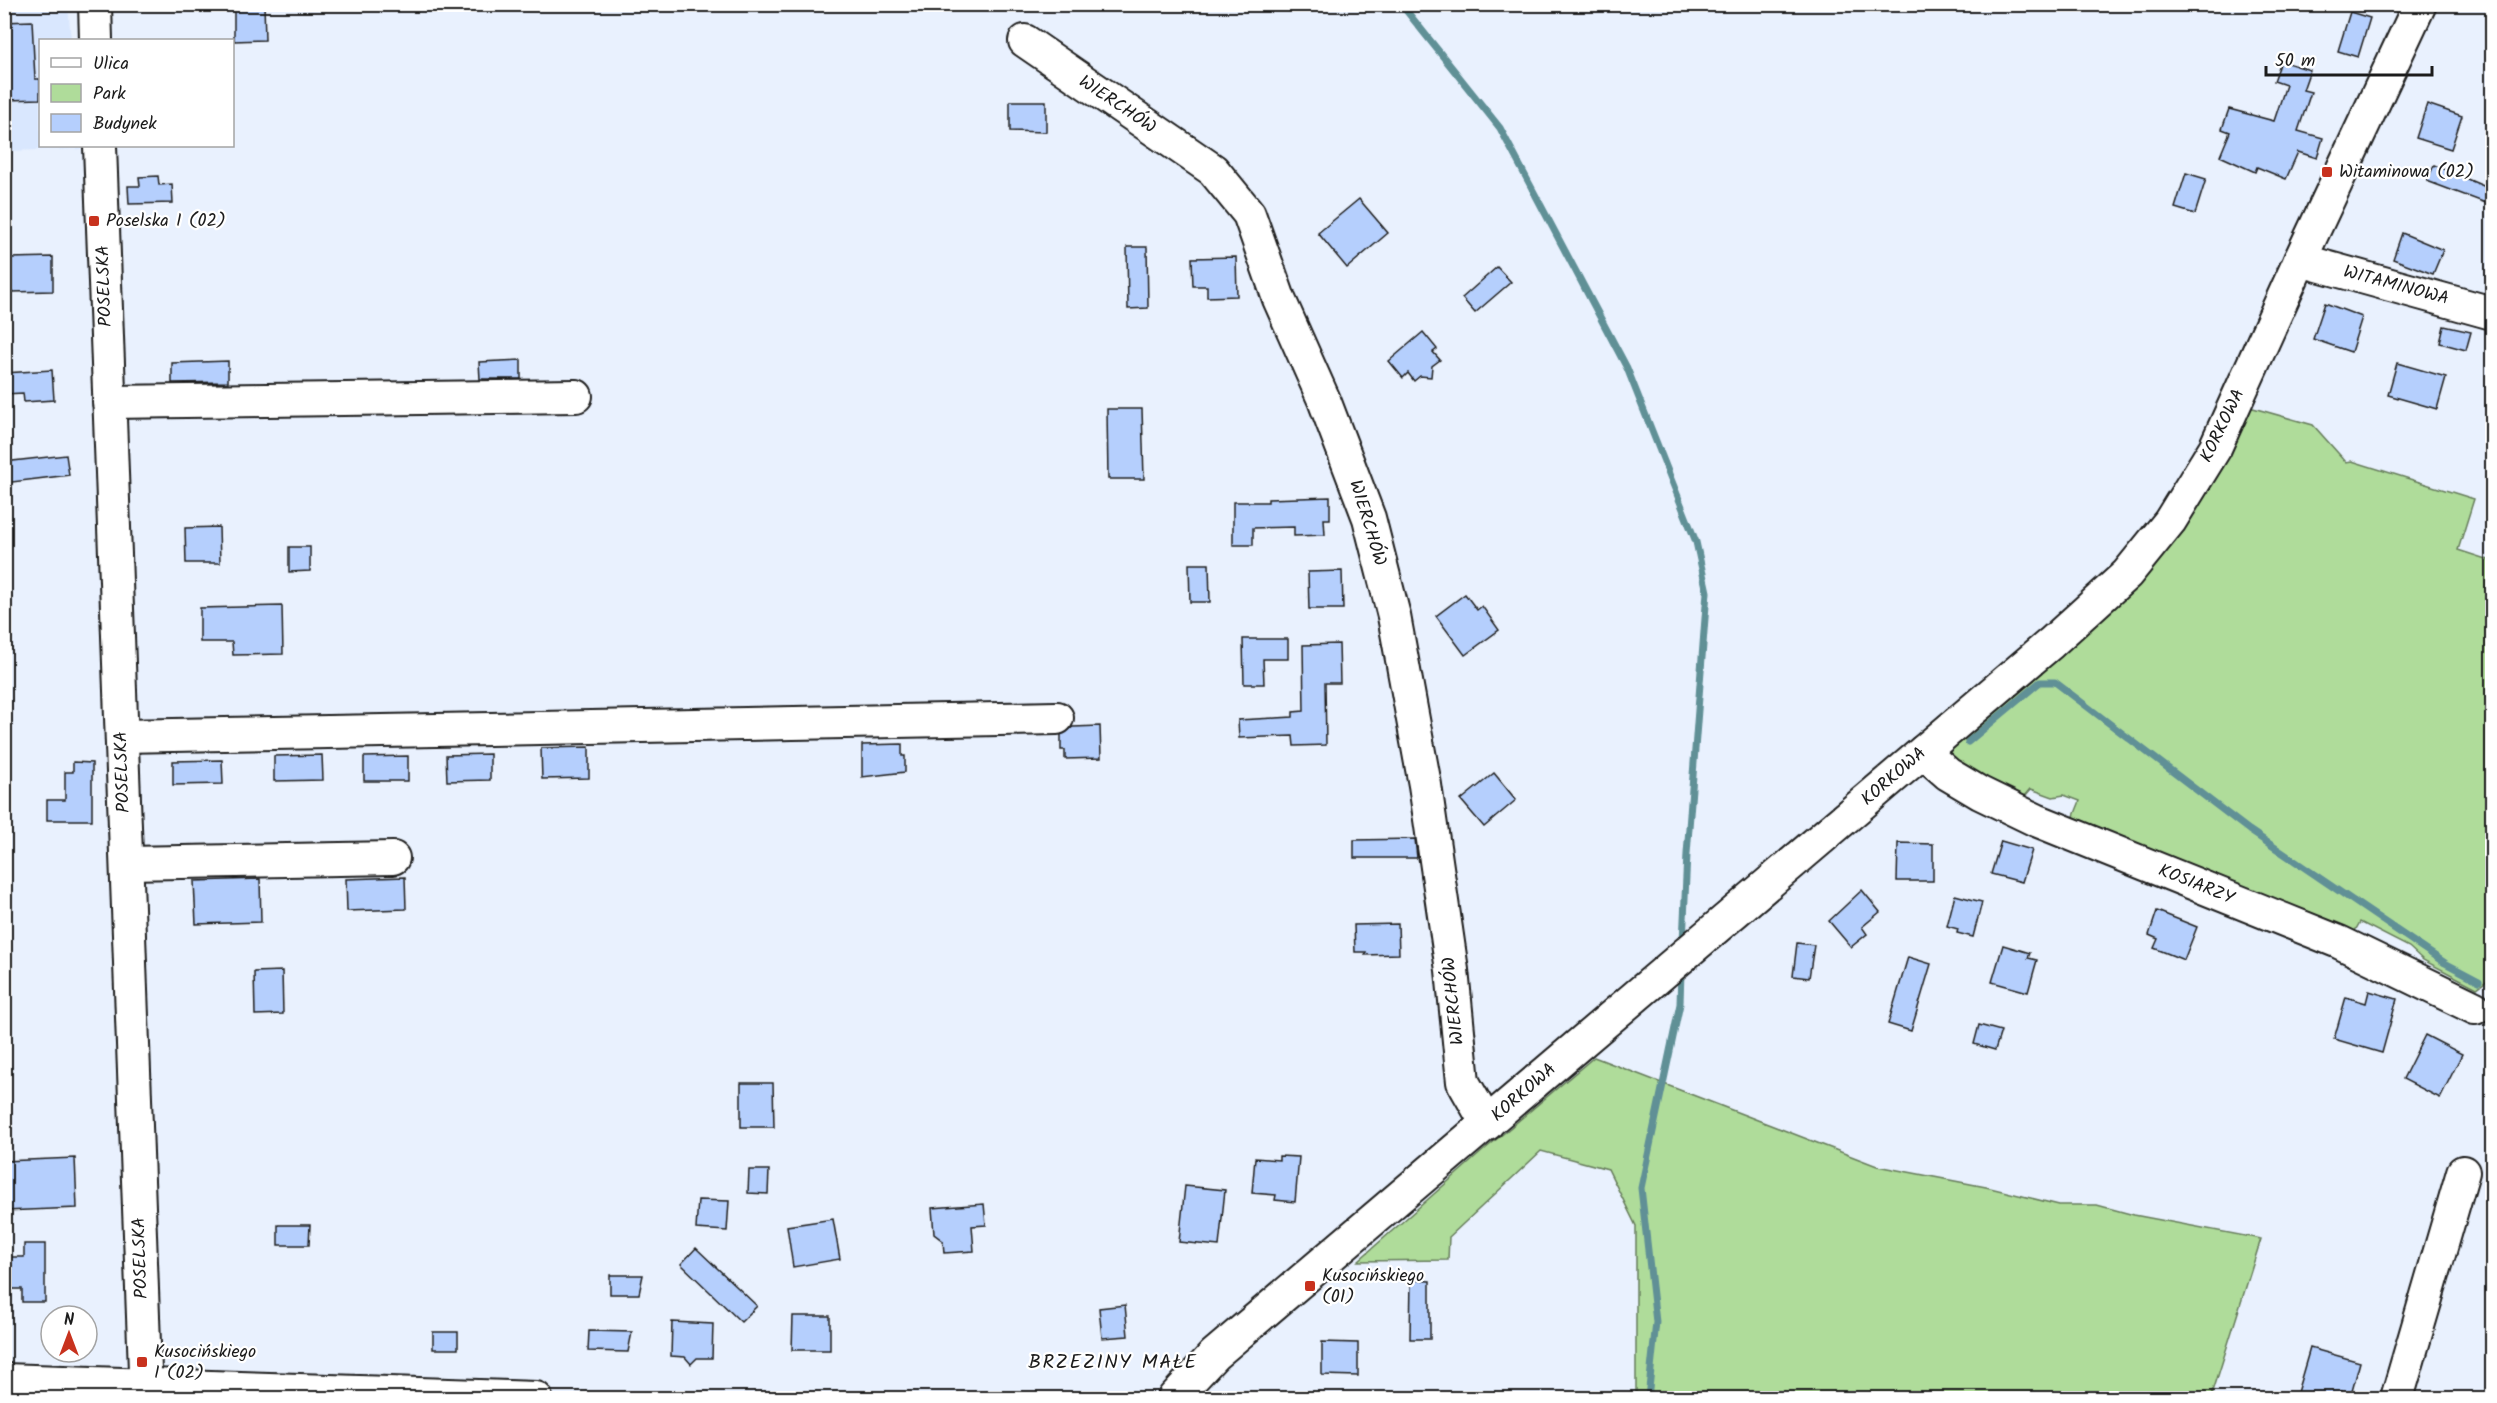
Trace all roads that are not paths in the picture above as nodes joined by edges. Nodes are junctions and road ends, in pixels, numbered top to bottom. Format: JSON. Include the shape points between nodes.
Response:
{"nodes":[{"id":1,"x":95,"y":4,"type":"edge"},
{"id":2,"x":2420,"y":4,"type":"edge"},
{"id":3,"x":96,"y":39,"type":"edge"},
{"id":4,"x":1025,"y":41,"type":"dead end"},
{"id":5,"x":100,"y":147,"type":"edge"},
{"id":6,"x":2300,"y":260,"type":"junction"},
{"id":7,"x":2493,"y":313,"type":"edge"},
{"id":8,"x":576,"y":396,"type":"dead end"},
{"id":9,"x":109,"y":402,"type":"junction"},
{"id":10,"x":1057,"y":718,"type":"dead end"},
{"id":11,"x":122,"y":736,"type":"junction"},
{"id":12,"x":1923,"y":752,"type":"junction"},
{"id":13,"x":393,"y":858,"type":"dead end"},
{"id":14,"x":128,"y":864,"type":"junction"},
{"id":15,"x":2475,"y":1008,"type":"dead end"},
{"id":16,"x":1487,"y":1124,"type":"junction"},
{"id":17,"x":2463,"y":1172,"type":"dead end"},
{"id":18,"x":4,"y":1380,"type":"edge"},
{"id":19,"x":146,"y":1392,"type":"edge"},
{"id":20,"x":536,"y":1398,"type":"edge"},
{"id":21,"x":1174,"y":1398,"type":"edge"},
{"id":22,"x":2397,"y":1398,"type":"edge"}],
"edges":[{"from":1,"to":3,"type":"street"},
{"from":2,"to":6,"type":"street","name":"KORKOWA"},
{"from":4,"to":16,"type":"street","name":"WIERCHÓW","via":[[1213,170],[1249,214],[1279,299],[1324,400],[1369,518],[1394,616],[1425,785],[1452,970],[1463,1082]]},
{"from":5,"to":9,"type":"street","name":"POSELSKA"},
{"from":6,"to":7,"type":"street","name":"WITAMINOWA"},
{"from":6,"to":12,"type":"street","name":"KORKOWA","via":[[2215,448],[2170,520],[2127,574]]},
{"from":8,"to":9,"type":"street"},
{"from":9,"to":11,"type":"street","name":"POSELSKA"},
{"from":10,"to":11,"type":"street"},
{"from":11,"to":14,"type":"street","name":"POSELSKA"},
{"from":12,"to":15,"type":"street","name":"KOSIARZY","via":[[1948,774],[2036,820],[2339,942]]},
{"from":12,"to":16,"type":"street","name":"KORKOWA"},
{"from":13,"to":14,"type":"street"},
{"from":14,"to":19,"type":"street","name":"POSELSKA"},
{"from":16,"to":21,"type":"street","name":"KORKOWA","via":[[1214,1355]]},
{"from":17,"to":22,"type":"street"},
{"from":18,"to":19,"type":"street"},
{"from":19,"to":20,"type":"street"}]}
